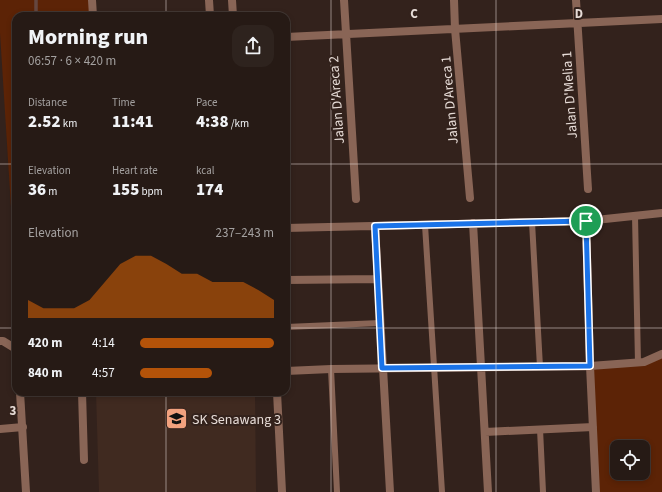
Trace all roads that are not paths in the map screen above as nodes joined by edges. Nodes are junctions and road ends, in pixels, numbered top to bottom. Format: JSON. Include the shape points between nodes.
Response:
{"nodes":[{"id":1,"x":92,"y":0,"type":"edge"},
{"id":2,"x":209,"y":0,"type":"edge"},
{"id":3,"x":232,"y":0,"type":"edge"},
{"id":4,"x":344,"y":0,"type":"edge"},
{"id":5,"x":454,"y":0,"type":"edge"},
{"id":6,"x":576,"y":0,"type":"edge"},
{"id":7,"x":93,"y":12,"type":"edge"},
{"id":8,"x":210,"y":12,"type":"edge"},
{"id":9,"x":233,"y":12,"type":"edge"},
{"id":10,"x":662,"y":19,"type":"edge"},
{"id":11,"x":577,"y":23,"type":"junction"},
{"id":12,"x":455,"y":29,"type":"junction"},
{"id":13,"x":345,"y":34,"type":"junction"},
{"id":14,"x":290,"y":37,"type":"edge"},
{"id":15,"x":588,"y":189,"type":"dead end"},
{"id":16,"x":470,"y":198,"type":"dead end"},
{"id":17,"x":356,"y":199,"type":"dead end"},
{"id":18,"x":662,"y":213,"type":"edge"},
{"id":19,"x":635,"y":216,"type":"junction"},
{"id":20,"x":586,"y":221,"type":"junction"},
{"id":21,"x":532,"y":222,"type":"junction"},
{"id":22,"x":473,"y":223,"type":"junction"},
{"id":23,"x":425,"y":225,"type":"junction"},
{"id":24,"x":375,"y":226,"type":"junction"},
{"id":25,"x":290,"y":228,"type":"edge"},
{"id":26,"x":378,"y":279,"type":"junction"},
{"id":27,"x":290,"y":280,"type":"edge"},
{"id":28,"x":380,"y":323,"type":"junction"},
{"id":29,"x":290,"y":327,"type":"edge"},
{"id":30,"x":0,"y":341,"type":"edge"},
{"id":31,"x":12,"y":346,"type":"edge"},
{"id":32,"x":662,"y":354,"type":"edge"},
{"id":33,"x":638,"y":363,"type":"junction"},
{"id":34,"x":590,"y":366,"type":"junction"},
{"id":35,"x":481,"y":367,"type":"junction"},
{"id":36,"x":540,"y":367,"type":"junction"},
{"id":37,"x":382,"y":368,"type":"junction"},
{"id":38,"x":434,"y":368,"type":"junction"},
{"id":39,"x":331,"y":369,"type":"junction"},
{"id":40,"x":290,"y":371,"type":"edge"},
{"id":41,"x":20,"y":396,"type":"edge"},
{"id":42,"x":82,"y":396,"type":"edge"},
{"id":43,"x":277,"y":396,"type":"edge"},
{"id":44,"x":23,"y":427,"type":"junction"},
{"id":45,"x":593,"y":427,"type":"junction"},
{"id":46,"x":0,"y":429,"type":"edge"},
{"id":47,"x":540,"y":429,"type":"junction"},
{"id":48,"x":485,"y":432,"type":"junction"},
{"id":49,"x":84,"y":460,"type":"dead end"},
{"id":50,"x":26,"y":492,"type":"edge"},
{"id":51,"x":282,"y":492,"type":"edge"},
{"id":52,"x":337,"y":492,"type":"edge"},
{"id":53,"x":390,"y":492,"type":"edge"},
{"id":54,"x":442,"y":492,"type":"edge"},
{"id":55,"x":488,"y":492,"type":"edge"},
{"id":56,"x":543,"y":492,"type":"edge"},
{"id":57,"x":596,"y":492,"type":"edge"}],
"edges":[{"from":1,"to":7,"type":"street"},
{"from":2,"to":8,"type":"street"},
{"from":3,"to":9,"type":"street"},
{"from":4,"to":13,"type":"street","name":"Jalan D'Areca 2"},
{"from":5,"to":12,"type":"street","name":"Jalan D'Areca 1"},
{"from":6,"to":11,"type":"street","name":"Jalan D'Melia 1"},
{"from":10,"to":11,"type":"street"},
{"from":11,"to":12,"type":"street"},
{"from":11,"to":15,"type":"street","name":"Jalan D'Melia 1"},
{"from":12,"to":13,"type":"street"},
{"from":12,"to":16,"type":"street","name":"Jalan D'Areca 1"},
{"from":13,"to":14,"type":"street"},
{"from":13,"to":17,"type":"street","name":"Jalan D'Areca 2"},
{"from":18,"to":19,"type":"street"},
{"from":19,"to":20,"type":"street"},
{"from":19,"to":33,"type":"lane"},
{"from":20,"to":21,"type":"street"},
{"from":20,"to":34,"type":"street"},
{"from":21,"to":22,"type":"street"},
{"from":21,"to":36,"type":"lane"},
{"from":22,"to":23,"type":"street"},
{"from":22,"to":35,"type":"street"},
{"from":23,"to":24,"type":"street"},
{"from":23,"to":38,"type":"lane"},
{"from":24,"to":25,"type":"street"},
{"from":24,"to":26,"type":"street"},
{"from":26,"to":27,"type":"street"},
{"from":26,"to":28,"type":"street"},
{"from":28,"to":29,"type":"lane"},
{"from":28,"to":37,"type":"street"},
{"from":30,"to":31,"type":"street","via":[[3,340]]},
{"from":32,"to":33,"type":"street"},
{"from":33,"to":34,"type":"street"},
{"from":34,"to":36,"type":"street"},
{"from":34,"to":45,"type":"street"},
{"from":35,"to":36,"type":"street"},
{"from":35,"to":38,"type":"street"},
{"from":35,"to":48,"type":"street"},
{"from":37,"to":38,"type":"street"},
{"from":37,"to":39,"type":"street"},
{"from":37,"to":53,"type":"street"},
{"from":38,"to":54,"type":"lane"},
{"from":39,"to":40,"type":"street"},
{"from":39,"to":52,"type":"lane"},
{"from":41,"to":44,"type":"street"},
{"from":42,"to":49,"type":"street"},
{"from":43,"to":51,"type":"street"},
{"from":44,"to":46,"type":"street"},
{"from":44,"to":50,"type":"street"},
{"from":45,"to":47,"type":"street"},
{"from":45,"to":57,"type":"street"},
{"from":47,"to":48,"type":"street"},
{"from":47,"to":56,"type":"lane"},
{"from":48,"to":55,"type":"street"}]}
